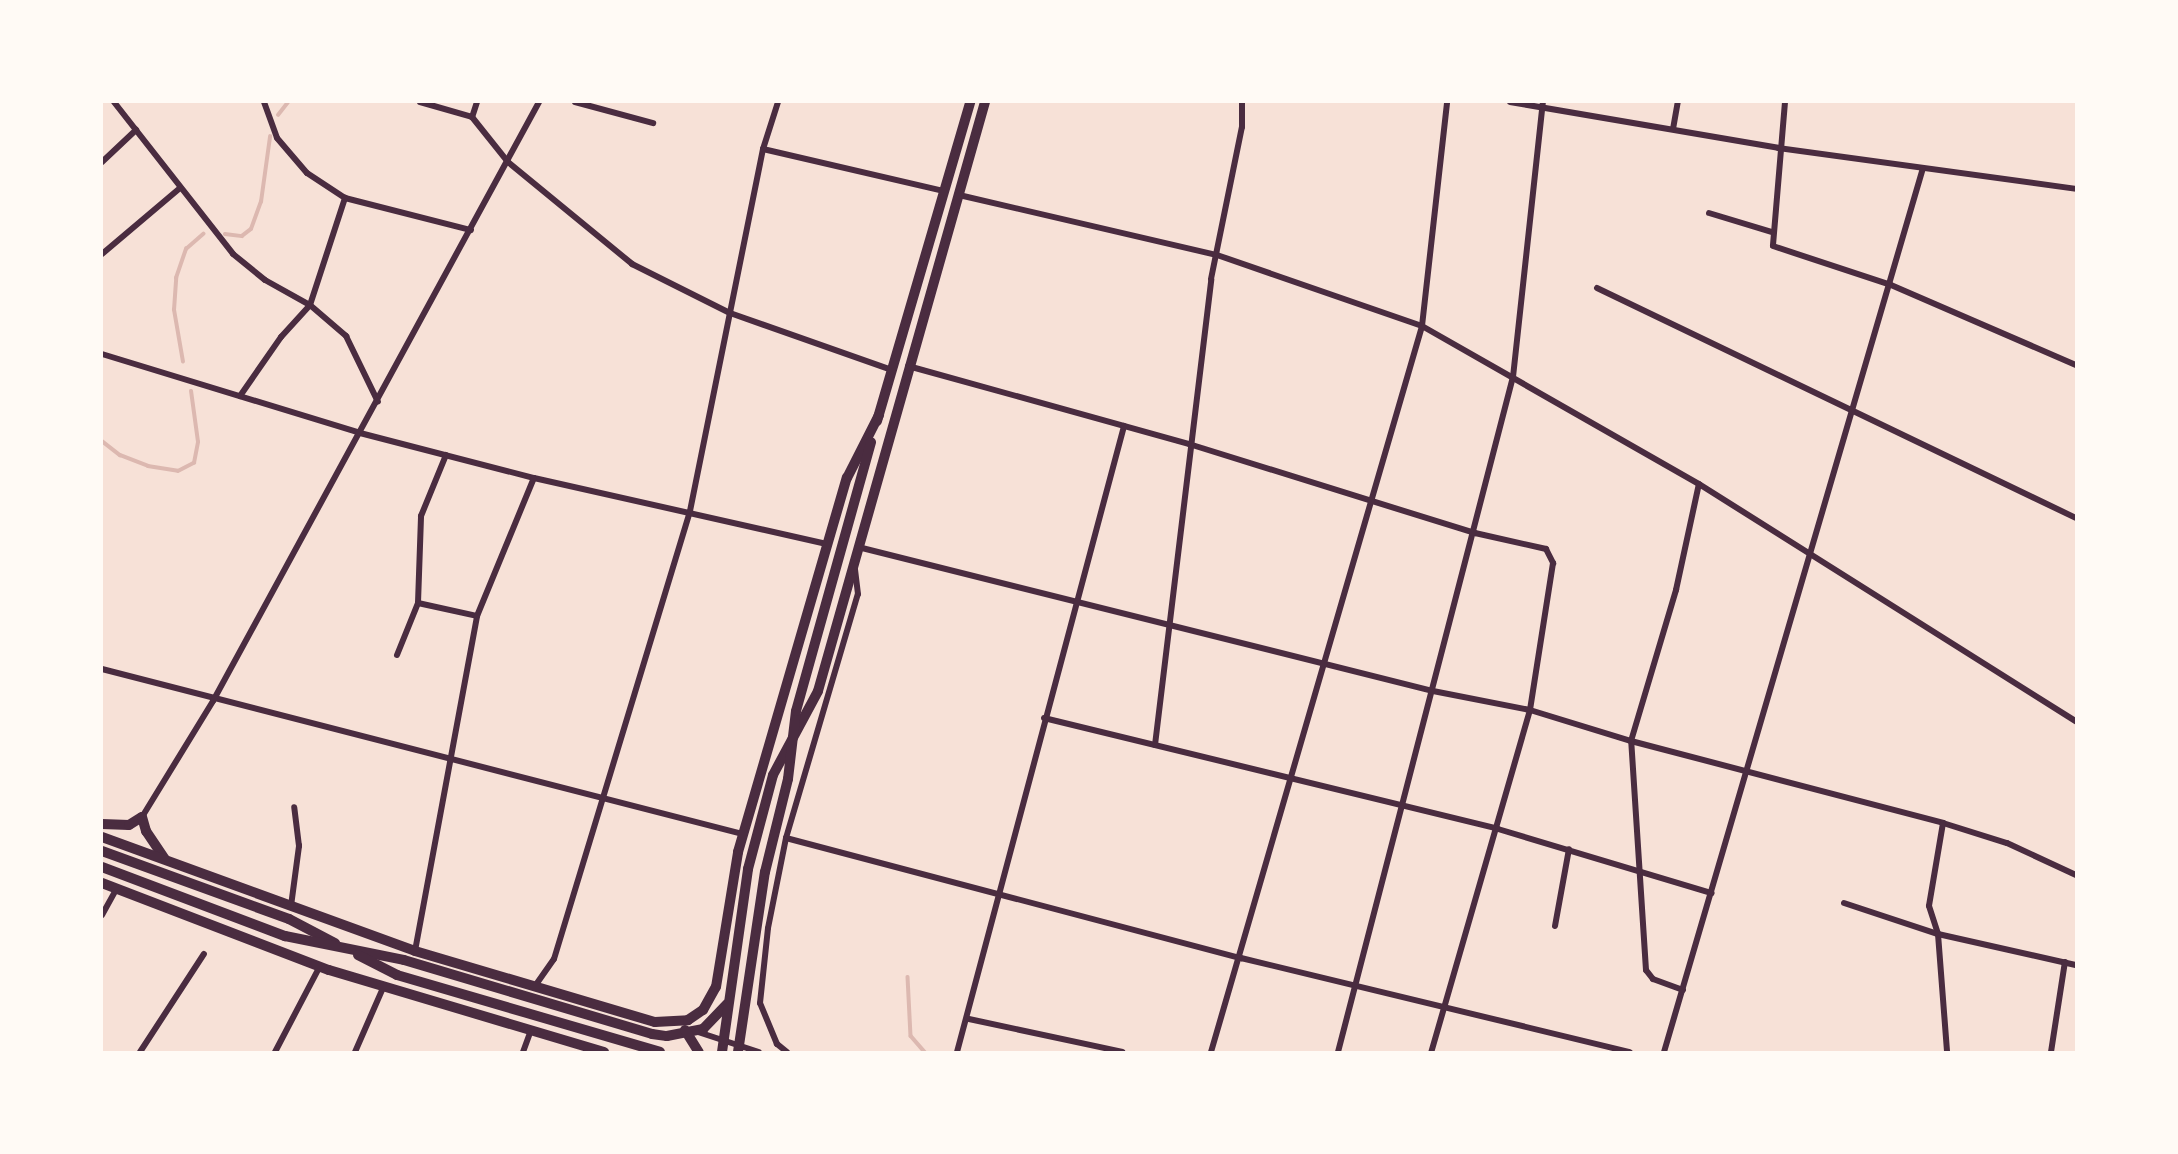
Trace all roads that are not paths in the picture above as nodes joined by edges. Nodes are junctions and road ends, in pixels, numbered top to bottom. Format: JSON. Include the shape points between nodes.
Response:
{"nodes":[{"id":1,"x":114,"y":102,"type":"edge"},
{"id":2,"x":264,"y":102,"type":"edge"},
{"id":3,"x":420,"y":102,"type":"edge"},
{"id":4,"x":477,"y":102,"type":"edge"},
{"id":5,"x":539,"y":102,"type":"edge"},
{"id":6,"x":575,"y":102,"type":"edge"},
{"id":7,"x":778,"y":102,"type":"edge"},
{"id":8,"x":970,"y":102,"type":"edge"},
{"id":9,"x":985,"y":102,"type":"edge"},
{"id":10,"x":1242,"y":102,"type":"edge"},
{"id":11,"x":1447,"y":102,"type":"edge"},
{"id":12,"x":1510,"y":102,"type":"edge"},
{"id":13,"x":1678,"y":102,"type":"edge"},
{"id":14,"x":1785,"y":102,"type":"edge"},
{"id":15,"x":1542,"y":104,"type":"edge"},
{"id":16,"x":472,"y":117,"type":"junction"},
{"id":17,"x":653,"y":123,"type":"dead end"},
{"id":18,"x":1672,"y":129,"type":"junction"},
{"id":19,"x":135,"y":130,"type":"junction"},
{"id":20,"x":1778,"y":148,"type":"junction"},
{"id":21,"x":763,"y":149,"type":"junction"},
{"id":22,"x":102,"y":162,"type":"edge"},
{"id":23,"x":509,"y":162,"type":"junction"},
{"id":24,"x":1923,"y":168,"type":"junction"},
{"id":25,"x":179,"y":189,"type":"junction"},
{"id":26,"x":2077,"y":189,"type":"edge"},
{"id":27,"x":944,"y":191,"type":"junction"},
{"id":28,"x":959,"y":195,"type":"junction"},
{"id":29,"x":345,"y":198,"type":"junction"},
{"id":30,"x":1709,"y":213,"type":"dead end"},
{"id":31,"x":471,"y":230,"type":"junction"},
{"id":32,"x":1772,"y":232,"type":"junction"},
{"id":33,"x":102,"y":254,"type":"edge"},
{"id":34,"x":1217,"y":255,"type":"junction"},
{"id":35,"x":1891,"y":285,"type":"junction"},
{"id":36,"x":1597,"y":288,"type":"dead end"},
{"id":37,"x":310,"y":305,"type":"junction"},
{"id":38,"x":730,"y":313,"type":"junction"},
{"id":39,"x":1422,"y":326,"type":"junction"},
{"id":40,"x":102,"y":354,"type":"edge"},
{"id":41,"x":2077,"y":365,"type":"edge"},
{"id":42,"x":908,"y":366,"type":"junction"},
{"id":43,"x":892,"y":370,"type":"junction"},
{"id":44,"x":1513,"y":377,"type":"junction"},
{"id":45,"x":240,"y":396,"type":"junction"},
{"id":46,"x":377,"y":402,"type":"junction"},
{"id":47,"x":1850,"y":410,"type":"junction"},
{"id":48,"x":879,"y":415,"type":"junction"},
{"id":49,"x":1124,"y":426,"type":"junction"},
{"id":50,"x":360,"y":433,"type":"junction"},
{"id":51,"x":1189,"y":444,"type":"junction"},
{"id":52,"x":446,"y":455,"type":"junction"},
{"id":53,"x":534,"y":478,"type":"junction"},
{"id":54,"x":1699,"y":484,"type":"junction"},
{"id":55,"x":1374,"y":500,"type":"junction"},
{"id":56,"x":690,"y":511,"type":"junction"},
{"id":57,"x":2077,"y":519,"type":"edge"},
{"id":58,"x":1475,"y":533,"type":"junction"},
{"id":59,"x":827,"y":544,"type":"junction"},
{"id":60,"x":858,"y":547,"type":"junction"},
{"id":61,"x":1810,"y":554,"type":"junction"},
{"id":62,"x":854,"y":559,"type":"junction"},
{"id":63,"x":1075,"y":601,"type":"junction"},
{"id":64,"x":418,"y":603,"type":"junction"},
{"id":65,"x":477,"y":616,"type":"junction"},
{"id":66,"x":1166,"y":623,"type":"junction"},
{"id":67,"x":397,"y":655,"type":"dead end"},
{"id":68,"x":1327,"y":662,"type":"junction"},
{"id":69,"x":102,"y":669,"type":"edge"},
{"id":70,"x":1433,"y":691,"type":"junction"},
{"id":71,"x":213,"y":701,"type":"junction"},
{"id":72,"x":1530,"y":710,"type":"junction"},
{"id":73,"x":1044,"y":718,"type":"junction"},
{"id":74,"x":2077,"y":721,"type":"edge"},
{"id":75,"x":1631,"y":741,"type":"junction"},
{"id":76,"x":1155,"y":745,"type":"junction"},
{"id":77,"x":449,"y":759,"type":"junction"},
{"id":78,"x":1749,"y":769,"type":"junction"},
{"id":79,"x":1293,"y":778,"type":"junction"},
{"id":80,"x":605,"y":795,"type":"junction"},
{"id":81,"x":1404,"y":805,"type":"junction"},
{"id":82,"x":295,"y":807,"type":"dead end"},
{"id":83,"x":142,"y":817,"type":"junction"},
{"id":84,"x":1943,"y":823,"type":"junction"},
{"id":85,"x":102,"y":824,"type":"edge"},
{"id":86,"x":1497,"y":829,"type":"junction"},
{"id":87,"x":743,"y":834,"type":"junction"},
{"id":88,"x":102,"y":836,"type":"edge"},
{"id":89,"x":786,"y":838,"type":"junction"},
{"id":90,"x":1569,"y":849,"type":"junction"},
{"id":91,"x":102,"y":851,"type":"edge"},
{"id":92,"x":166,"y":860,"type":"junction"},
{"id":93,"x":102,"y":867,"type":"edge"},
{"id":94,"x":1638,"y":869,"type":"junction"},
{"id":95,"x":2077,"y":875,"type":"edge"},
{"id":96,"x":102,"y":883,"type":"edge"},
{"id":97,"x":116,"y":890,"type":"junction"},
{"id":98,"x":997,"y":892,"type":"junction"},
{"id":99,"x":1712,"y":893,"type":"junction"},
{"id":100,"x":1844,"y":903,"type":"dead end"},
{"id":101,"x":291,"y":906,"type":"junction"},
{"id":102,"x":102,"y":915,"type":"edge"},
{"id":103,"x":1555,"y":926,"type":"dead end"},
{"id":104,"x":1938,"y":933,"type":"junction"},
{"id":105,"x":415,"y":951,"type":"junction"},
{"id":106,"x":204,"y":954,"type":"dead end"},
{"id":107,"x":1241,"y":958,"type":"junction"},
{"id":108,"x":2065,"y":962,"type":"junction"},
{"id":109,"x":2077,"y":965,"type":"edge"},
{"id":110,"x":320,"y":966,"type":"junction"},
{"id":111,"x":534,"y":986,"type":"junction"},
{"id":112,"x":1356,"y":986,"type":"junction"},
{"id":113,"x":383,"y":988,"type":"junction"},
{"id":114,"x":1683,"y":990,"type":"junction"},
{"id":115,"x":729,"y":1000,"type":"junction"},
{"id":116,"x":1443,"y":1005,"type":"junction"},
{"id":117,"x":969,"y":1019,"type":"junction"},
{"id":118,"x":671,"y":1023,"type":"junction"},
{"id":119,"x":530,"y":1033,"type":"junction"},
{"id":120,"x":1670,"y":1039,"type":"junction"},
{"id":121,"x":140,"y":1052,"type":"edge"},
{"id":122,"x":275,"y":1052,"type":"edge"},
{"id":123,"x":355,"y":1052,"type":"edge"},
{"id":124,"x":523,"y":1052,"type":"edge"},
{"id":125,"x":604,"y":1052,"type":"edge"},
{"id":126,"x":660,"y":1052,"type":"edge"},
{"id":127,"x":699,"y":1052,"type":"edge"},
{"id":128,"x":722,"y":1052,"type":"edge"},
{"id":129,"x":738,"y":1052,"type":"edge"},
{"id":130,"x":759,"y":1052,"type":"edge"},
{"id":131,"x":787,"y":1052,"type":"edge"},
{"id":132,"x":957,"y":1052,"type":"edge"},
{"id":133,"x":1123,"y":1052,"type":"edge"},
{"id":134,"x":1211,"y":1052,"type":"edge"},
{"id":135,"x":1338,"y":1052,"type":"edge"},
{"id":136,"x":1431,"y":1052,"type":"edge"},
{"id":137,"x":1630,"y":1052,"type":"edge"},
{"id":138,"x":1664,"y":1052,"type":"edge"},
{"id":139,"x":1672,"y":1052,"type":"edge"},
{"id":140,"x":1947,"y":1052,"type":"edge"},
{"id":141,"x":2051,"y":1052,"type":"edge"}],
"edges":[{"from":1,"to":19,"type":"street"},
{"from":2,"to":29,"type":"street","via":[[277,138],[307,173]]},
{"from":3,"to":16,"type":"street"},
{"from":4,"to":16,"type":"street"},
{"from":5,"to":23,"type":"street"},
{"from":6,"to":17,"type":"street"},
{"from":7,"to":21,"type":"street"},
{"from":8,"to":27,"type":"main road"},
{"from":9,"to":28,"type":"main road"},
{"from":10,"to":34,"type":"street"},
{"from":11,"to":39,"type":"street"},
{"from":12,"to":15,"type":"street"},
{"from":13,"to":18,"type":"street"},
{"from":14,"to":20,"type":"street"},
{"from":15,"to":18,"type":"street"},
{"from":15,"to":44,"type":"street"},
{"from":16,"to":23,"type":"street"},
{"from":18,"to":20,"type":"street"},
{"from":19,"to":22,"type":"street"},
{"from":19,"to":25,"type":"street"},
{"from":20,"to":24,"type":"street"},
{"from":20,"to":32,"type":"street"},
{"from":21,"to":27,"type":"street"},
{"from":21,"to":38,"type":"street"},
{"from":23,"to":31,"type":"street"},
{"from":23,"to":38,"type":"street","via":[[632,264]]},
{"from":24,"to":26,"type":"street"},
{"from":24,"to":35,"type":"street"},
{"from":25,"to":33,"type":"street"},
{"from":25,"to":37,"type":"street","via":[[233,254],[265,280]]},
{"from":27,"to":43,"type":"main road"},
{"from":28,"to":34,"type":"street"},
{"from":28,"to":42,"type":"main road"},
{"from":29,"to":31,"type":"street"},
{"from":29,"to":37,"type":"street"},
{"from":30,"to":32,"type":"street"},
{"from":31,"to":46,"type":"street"},
{"from":32,"to":35,"type":"street","via":[[1776,248]]},
{"from":34,"to":39,"type":"street"},
{"from":34,"to":51,"type":"street"},
{"from":35,"to":41,"type":"street"},
{"from":35,"to":47,"type":"street"},
{"from":36,"to":47,"type":"street"},
{"from":37,"to":45,"type":"street"},
{"from":37,"to":46,"type":"street","via":[[345,336]]},
{"from":38,"to":43,"type":"street"},
{"from":38,"to":56,"type":"street"},
{"from":39,"to":44,"type":"street"},
{"from":39,"to":55,"type":"street"},
{"from":40,"to":45,"type":"street"},
{"from":42,"to":49,"type":"street"},
{"from":42,"to":60,"type":"main road"},
{"from":43,"to":48,"type":"main road"},
{"from":44,"to":54,"type":"street"},
{"from":44,"to":58,"type":"street"},
{"from":45,"to":50,"type":"street"},
{"from":46,"to":50,"type":"street"},
{"from":47,"to":57,"type":"street"},
{"from":47,"to":61,"type":"street"},
{"from":48,"to":59,"type":"main road","via":[[847,478]]},
{"from":48,"to":129,"type":"main road","via":[[796,710],[788,779],[765,872]]},
{"from":49,"to":51,"type":"street"},
{"from":49,"to":63,"type":"street"},
{"from":50,"to":52,"type":"street"},
{"from":50,"to":71,"type":"street"},
{"from":51,"to":55,"type":"street"},
{"from":51,"to":66,"type":"street"},
{"from":52,"to":53,"type":"street"},
{"from":52,"to":64,"type":"street","via":[[421,516]]},
{"from":53,"to":56,"type":"street"},
{"from":53,"to":65,"type":"street"},
{"from":54,"to":61,"type":"street"},
{"from":54,"to":75,"type":"street","via":[[1676,590]]},
{"from":55,"to":58,"type":"street"},
{"from":55,"to":68,"type":"street"},
{"from":56,"to":59,"type":"street"},
{"from":56,"to":80,"type":"street"},
{"from":58,"to":70,"type":"street"},
{"from":58,"to":72,"type":"street","via":[[1546,549],[1553,563]]},
{"from":59,"to":87,"type":"main road"},
{"from":60,"to":62,"type":"main road"},
{"from":60,"to":63,"type":"street"},
{"from":61,"to":74,"type":"street"},
{"from":61,"to":78,"type":"street"},
{"from":62,"to":89,"type":"street","via":[[858,594]]},
{"from":62,"to":115,"type":"main road","via":[[818,691],[773,775],[748,869]]},
{"from":63,"to":66,"type":"street"},
{"from":63,"to":73,"type":"street"},
{"from":64,"to":65,"type":"street"},
{"from":64,"to":67,"type":"street"},
{"from":65,"to":77,"type":"street"},
{"from":66,"to":68,"type":"street"},
{"from":66,"to":76,"type":"street"},
{"from":68,"to":70,"type":"street"},
{"from":68,"to":79,"type":"street"},
{"from":69,"to":71,"type":"street"},
{"from":70,"to":72,"type":"street"},
{"from":70,"to":81,"type":"street"},
{"from":71,"to":77,"type":"street"},
{"from":71,"to":83,"type":"street"},
{"from":72,"to":75,"type":"street"},
{"from":72,"to":86,"type":"street"},
{"from":73,"to":76,"type":"street"},
{"from":73,"to":98,"type":"street"},
{"from":75,"to":78,"type":"street"},
{"from":75,"to":94,"type":"street"},
{"from":76,"to":79,"type":"street"},
{"from":77,"to":80,"type":"street"},
{"from":77,"to":105,"type":"street"},
{"from":78,"to":84,"type":"street"},
{"from":78,"to":99,"type":"street"},
{"from":79,"to":81,"type":"street"},
{"from":79,"to":107,"type":"street"},
{"from":80,"to":87,"type":"street"},
{"from":80,"to":111,"type":"street","via":[[554,959]]},
{"from":81,"to":86,"type":"street"},
{"from":81,"to":112,"type":"street"},
{"from":82,"to":101,"type":"street","via":[[299,846]]},
{"from":83,"to":85,"type":"main road","via":[[129,825]]},
{"from":83,"to":92,"type":"main road"},
{"from":84,"to":95,"type":"street","via":[[2007,842]]},
{"from":84,"to":104,"type":"street","via":[[1929,906]]},
{"from":86,"to":90,"type":"street"},
{"from":86,"to":116,"type":"street"},
{"from":87,"to":118,"type":"main road","via":[[713,996],[688,1020]]},
{"from":88,"to":92,"type":"main road"},
{"from":89,"to":98,"type":"street"},
{"from":89,"to":131,"type":"street","via":[[768,928],[760,1003],[777,1044]]},
{"from":90,"to":94,"type":"street"},
{"from":90,"to":103,"type":"street"},
{"from":91,"to":126,"type":"main road","via":[[289,919],[397,975]]},
{"from":92,"to":101,"type":"main road"},
{"from":93,"to":115,"type":"main road","via":[[285,936],[404,960],[652,1034],[703,1029]]},
{"from":94,"to":99,"type":"street"},
{"from":94,"to":114,"type":"street","via":[[1646,970],[1653,979]]},
{"from":96,"to":97,"type":"main road"},
{"from":97,"to":102,"type":"street"},
{"from":97,"to":110,"type":"main road"},
{"from":98,"to":107,"type":"street"},
{"from":98,"to":117,"type":"street"},
{"from":99,"to":114,"type":"street"},
{"from":100,"to":104,"type":"street"},
{"from":101,"to":105,"type":"main road"},
{"from":104,"to":108,"type":"street"},
{"from":104,"to":140,"type":"street"},
{"from":105,"to":111,"type":"main road"},
{"from":106,"to":121,"type":"street"},
{"from":107,"to":112,"type":"street"},
{"from":107,"to":134,"type":"street"},
{"from":108,"to":109,"type":"street"},
{"from":108,"to":141,"type":"street"},
{"from":110,"to":113,"type":"main road"},
{"from":110,"to":122,"type":"street"},
{"from":111,"to":118,"type":"main road"},
{"from":112,"to":116,"type":"street"},
{"from":112,"to":135,"type":"street"},
{"from":113,"to":119,"type":"main road"},
{"from":113,"to":123,"type":"street"},
{"from":114,"to":120,"type":"street"},
{"from":115,"to":128,"type":"main road"},
{"from":116,"to":136,"type":"street"},
{"from":116,"to":137,"type":"street"},
{"from":117,"to":132,"type":"street"},
{"from":117,"to":133,"type":"street"},
{"from":118,"to":127,"type":"main road","via":[[694,1038]]},
{"from":118,"to":130,"type":"street"},
{"from":119,"to":124,"type":"street"},
{"from":119,"to":125,"type":"main road"},
{"from":120,"to":138,"type":"street"},
{"from":120,"to":139,"type":"street"}]}
